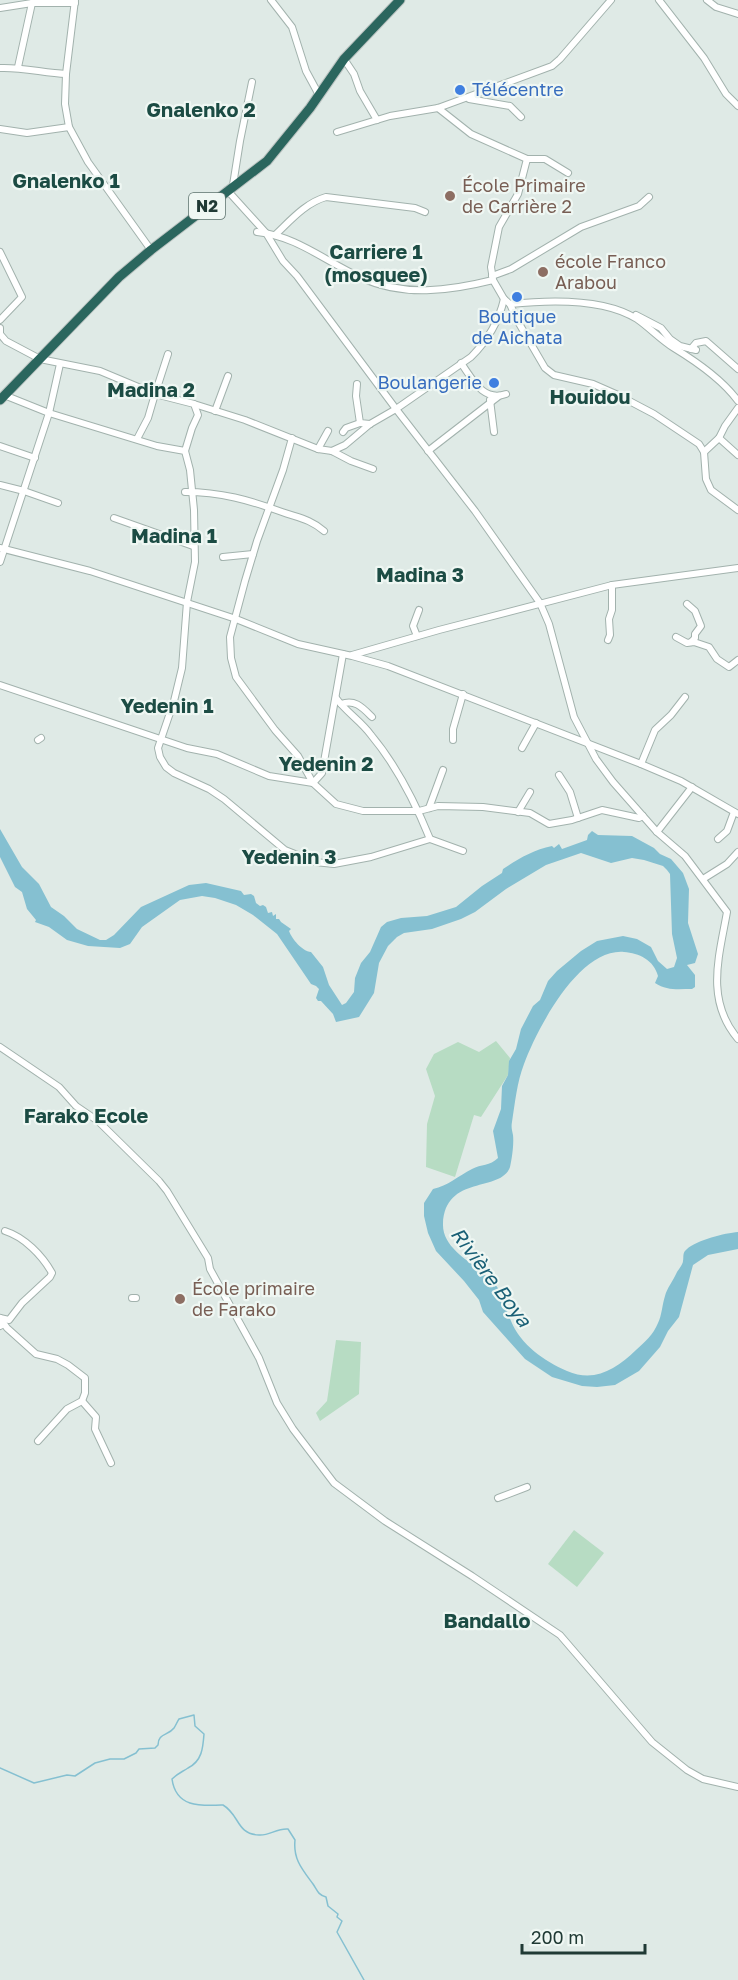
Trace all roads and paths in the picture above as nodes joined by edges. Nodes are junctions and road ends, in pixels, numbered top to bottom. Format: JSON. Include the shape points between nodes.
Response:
{"nodes":[{"id":1,"x":271,"y":0,"type":"edge"},
{"id":2,"x":400,"y":0,"type":"edge"},
{"id":3,"x":611,"y":0,"type":"edge"},
{"id":4,"x":659,"y":0,"type":"edge"},
{"id":5,"x":707,"y":0,"type":"edge"},
{"id":6,"x":75,"y":2,"type":"edge"},
{"id":7,"x":32,"y":3,"type":"junction"},
{"id":8,"x":0,"y":8,"type":"edge"},
{"id":9,"x":738,"y":14,"type":"edge"},
{"id":10,"x":344,"y":59,"type":"junction"},
{"id":11,"x":18,"y":67,"type":"junction"},
{"id":12,"x":0,"y":68,"type":"edge"},
{"id":13,"x":66,"y":74,"type":"junction"},
{"id":14,"x":252,"y":82,"type":"dead end"},
{"id":15,"x":319,"y":95,"type":"junction"},
{"id":16,"x":468,"y":98,"type":"junction"},
{"id":17,"x":738,"y":106,"type":"edge"},
{"id":18,"x":438,"y":108,"type":"junction"},
{"id":19,"x":521,"y":117,"type":"dead end"},
{"id":20,"x":377,"y":120,"type":"junction"},
{"id":21,"x":69,"y":127,"type":"junction"},
{"id":22,"x":0,"y":129,"type":"edge"},
{"id":23,"x":337,"y":132,"type":"dead end"},
{"id":24,"x":527,"y":159,"type":"junction"},
{"id":25,"x":568,"y":173,"type":"dead end"},
{"id":26,"x":230,"y":188,"type":"junction"},
{"id":27,"x":649,"y":197,"type":"dead end"},
{"id":28,"x":425,"y":212,"type":"dead end"},
{"id":29,"x":257,"y":232,"type":"dead end"},
{"id":30,"x":266,"y":233,"type":"junction"},
{"id":31,"x":275,"y":235,"type":"junction"},
{"id":32,"x":151,"y":250,"type":"junction"},
{"id":33,"x":0,"y":252,"type":"edge"},
{"id":34,"x":492,"y":278,"type":"junction"},
{"id":35,"x":507,"y":301,"type":"junction"},
{"id":36,"x":623,"y":313,"type":"junction"},
{"id":37,"x":0,"y":320,"type":"edge"},
{"id":38,"x":0,"y":328,"type":"edge"},
{"id":39,"x":168,"y":354,"type":"dead end"},
{"id":40,"x":40,"y":359,"type":"junction"},
{"id":41,"x":461,"y":363,"type":"junction"},
{"id":42,"x":60,"y":364,"type":"junction"},
{"id":43,"x":738,"y":369,"type":"edge"},
{"id":44,"x":228,"y":376,"type":"dead end"},
{"id":45,"x":357,"y":384,"type":"dead end"},
{"id":46,"x":155,"y":394,"type":"junction"},
{"id":47,"x":503,"y":395,"type":"dead end"},
{"id":48,"x":2,"y":398,"type":"edge"},
{"id":49,"x":490,"y":399,"type":"junction"},
{"id":50,"x":738,"y":401,"type":"edge"},
{"id":51,"x":194,"y":404,"type":"junction"},
{"id":52,"x":738,"y":408,"type":"edge"},
{"id":53,"x":207,"y":409,"type":"junction"},
{"id":54,"x":396,"y":409,"type":"junction"},
{"id":55,"x":215,"y":411,"type":"junction"},
{"id":56,"x":49,"y":413,"type":"junction"},
{"id":57,"x":198,"y":415,"type":"junction"},
{"id":58,"x":360,"y":423,"type":"junction"},
{"id":59,"x":370,"y":424,"type":"junction"},
{"id":60,"x":328,"y":431,"type":"dead end"},
{"id":61,"x":343,"y":432,"type":"dead end"},
{"id":62,"x":494,"y":432,"type":"dead end"},
{"id":63,"x":292,"y":438,"type":"junction"},
{"id":64,"x":719,"y":438,"type":"junction"},
{"id":65,"x":138,"y":439,"type":"junction"},
{"id":66,"x":2,"y":446,"type":"edge"},
{"id":67,"x":318,"y":448,"type":"junction"},
{"id":68,"x":185,"y":451,"type":"junction"},
{"id":69,"x":332,"y":451,"type":"junction"},
{"id":70,"x":428,"y":451,"type":"junction"},
{"id":71,"x":704,"y":452,"type":"junction"},
{"id":72,"x":0,"y":454,"type":"edge"},
{"id":73,"x":738,"y":455,"type":"edge"},
{"id":74,"x":35,"y":458,"type":"junction"},
{"id":75,"x":374,"y":469,"type":"dead end"},
{"id":76,"x":0,"y":486,"type":"edge"},
{"id":77,"x":24,"y":491,"type":"junction"},
{"id":78,"x":189,"y":492,"type":"junction"},
{"id":79,"x":738,"y":500,"type":"edge"},
{"id":80,"x":58,"y":503,"type":"dead end"},
{"id":81,"x":270,"y":508,"type":"junction"},
{"id":82,"x":735,"y":508,"type":"edge"},
{"id":83,"x":114,"y":519,"type":"dead end"},
{"id":84,"x":324,"y":531,"type":"dead end"},
{"id":85,"x":193,"y":546,"type":"junction"},
{"id":86,"x":2,"y":549,"type":"edge"},
{"id":87,"x":253,"y":554,"type":"junction"},
{"id":88,"x":223,"y":557,"type":"dead end"},
{"id":89,"x":0,"y":562,"type":"edge"},
{"id":90,"x":738,"y":568,"type":"edge"},
{"id":91,"x":612,"y":585,"type":"junction"},
{"id":92,"x":187,"y":602,"type":"junction"},
{"id":93,"x":540,"y":603,"type":"junction"},
{"id":94,"x":687,"y":604,"type":"dead end"},
{"id":95,"x":419,"y":610,"type":"dead end"},
{"id":96,"x":233,"y":618,"type":"junction"},
{"id":97,"x":417,"y":636,"type":"junction"},
{"id":98,"x":676,"y":637,"type":"dead end"},
{"id":99,"x":608,"y":640,"type":"dead end"},
{"id":100,"x":690,"y":642,"type":"junction"},
{"id":101,"x":374,"y":649,"type":"junction"},
{"id":102,"x":343,"y":654,"type":"junction"},
{"id":103,"x":352,"y":656,"type":"junction"},
{"id":104,"x":364,"y":659,"type":"junction"},
{"id":105,"x":738,"y":660,"type":"edge"},
{"id":106,"x":0,"y":685,"type":"edge"},
{"id":107,"x":463,"y":694,"type":"junction"},
{"id":108,"x":685,"y":696,"type":"dead end"},
{"id":109,"x":338,"y":701,"type":"junction"},
{"id":110,"x":372,"y":717,"type":"dead end"},
{"id":111,"x":536,"y":723,"type":"junction"},
{"id":112,"x":160,"y":738,"type":"junction"},
{"id":113,"x":453,"y":740,"type":"dead end"},
{"id":114,"x":586,"y":741,"type":"junction"},
{"id":115,"x":522,"y":748,"type":"dead end"},
{"id":116,"x":641,"y":764,"type":"junction"},
{"id":117,"x":443,"y":770,"type":"dead end"},
{"id":118,"x":560,"y":775,"type":"dead end"},
{"id":119,"x":313,"y":783,"type":"junction"},
{"id":120,"x":692,"y":787,"type":"junction"},
{"id":121,"x":531,"y":792,"type":"dead end"},
{"id":122,"x":429,"y":808,"type":"junction"},
{"id":123,"x":418,"y":811,"type":"junction"},
{"id":124,"x":518,"y":812,"type":"junction"},
{"id":125,"x":736,"y":813,"type":"edge"},
{"id":126,"x":643,"y":816,"type":"junction"},
{"id":127,"x":578,"y":818,"type":"junction"},
{"id":128,"x":657,"y":832,"type":"junction"},
{"id":129,"x":430,"y":839,"type":"junction"},
{"id":130,"x":718,"y":839,"type":"dead end"},
{"id":131,"x":463,"y":851,"type":"dead end"},
{"id":132,"x":738,"y":852,"type":"edge"},
{"id":133,"x":703,"y":879,"type":"junction"},
{"id":134,"x":738,"y":1039,"type":"edge"},
{"id":135,"x":0,"y":1047,"type":"edge"},
{"id":136,"x":5,"y":1231,"type":"dead end"},
{"id":137,"x":0,"y":1318,"type":"edge"},
{"id":138,"x":0,"y":1326,"type":"edge"},
{"id":139,"x":82,"y":1401,"type":"junction"},
{"id":140,"x":38,"y":1441,"type":"dead end"},
{"id":141,"x":111,"y":1463,"type":"dead end"},
{"id":142,"x":526,"y":1487,"type":"dead end"},
{"id":143,"x":498,"y":1498,"type":"dead end"},
{"id":144,"x":738,"y":1787,"type":"edge"}],
"edges":[{"from":1,"to":15,"type":"street","via":[[292,27],[306,71]]},
{"from":2,"to":10,"type":"highway","number":"N2"},
{"from":3,"to":16,"type":"street","via":[[557,62]]},
{"from":4,"to":17,"type":"street"},
{"from":5,"to":9,"type":"street"},
{"from":6,"to":7,"type":"street"},
{"from":6,"to":13,"type":"street"},
{"from":7,"to":8,"type":"street"},
{"from":7,"to":11,"type":"street"},
{"from":10,"to":15,"type":"highway","number":"N2"},
{"from":10,"to":20,"type":"street"},
{"from":11,"to":12,"type":"street"},
{"from":11,"to":13,"type":"street","via":[[38,73]]},
{"from":13,"to":21,"type":"street"},
{"from":14,"to":26,"type":"street"},
{"from":15,"to":26,"type":"highway","number":"N2","via":[[267,160]]},
{"from":16,"to":18,"type":"street"},
{"from":16,"to":19,"type":"street","via":[[503,104]]},
{"from":18,"to":20,"type":"street"},
{"from":18,"to":24,"type":"street","via":[[471,134]]},
{"from":20,"to":23,"type":"street"},
{"from":21,"to":22,"type":"street","via":[[27,133]]},
{"from":21,"to":32,"type":"street","via":[[88,167]]},
{"from":24,"to":25,"type":"street","via":[[545,159]]},
{"from":24,"to":34,"type":"street","via":[[518,194],[499,227]]},
{"from":26,"to":30,"type":"street"},
{"from":26,"to":32,"type":"highway","number":"N2"},
{"from":27,"to":34,"type":"street","via":[[639,206],[581,227]]},
{"from":28,"to":31,"type":"street","via":[[326,197],[316,200]]},
{"from":29,"to":30,"type":"street"},
{"from":30,"to":31,"type":"street"},
{"from":30,"to":54,"type":"street"},
{"from":31,"to":34,"type":"street","via":[[380,285],[426,292]]},
{"from":32,"to":40,"type":"highway","number":"N2","via":[[98,297]]},
{"from":33,"to":37,"type":"street","via":[[22,297]]},
{"from":34,"to":35,"type":"street"},
{"from":35,"to":36,"type":"street","via":[[586,303]]},
{"from":35,"to":41,"type":"street","via":[[481,347]]},
{"from":35,"to":71,"type":"street","via":[[549,372],[618,395],[654,414],[699,444]]},
{"from":36,"to":43,"type":"street","via":[[651,322],[680,346],[693,350],[696,342],[706,341]]},
{"from":36,"to":50,"type":"street","via":[[639,320],[693,360]]},
{"from":38,"to":40,"type":"street","via":[[6,340]]},
{"from":39,"to":46,"type":"street"},
{"from":40,"to":42,"type":"street"},
{"from":40,"to":48,"type":"highway","number":"N2"},
{"from":41,"to":49,"type":"street"},
{"from":41,"to":54,"type":"street"},
{"from":42,"to":46,"type":"street","via":[[100,371]]},
{"from":42,"to":56,"type":"street"},
{"from":44,"to":55,"type":"street"},
{"from":45,"to":58,"type":"street"},
{"from":46,"to":51,"type":"street"},
{"from":46,"to":65,"type":"street"},
{"from":47,"to":49,"type":"street"},
{"from":48,"to":56,"type":"street"},
{"from":49,"to":62,"type":"street"},
{"from":49,"to":70,"type":"street"},
{"from":51,"to":53,"type":"street"},
{"from":51,"to":57,"type":"street"},
{"from":52,"to":64,"type":"street"},
{"from":53,"to":55,"type":"street"},
{"from":53,"to":57,"type":"street"},
{"from":54,"to":59,"type":"street"},
{"from":54,"to":70,"type":"street"},
{"from":55,"to":63,"type":"street"},
{"from":56,"to":65,"type":"street"},
{"from":56,"to":74,"type":"street"},
{"from":57,"to":68,"type":"street"},
{"from":58,"to":59,"type":"street"},
{"from":58,"to":61,"type":"street"},
{"from":59,"to":69,"type":"street"},
{"from":60,"to":67,"type":"street"},
{"from":63,"to":67,"type":"street"},
{"from":63,"to":81,"type":"street"},
{"from":64,"to":71,"type":"street"},
{"from":64,"to":73,"type":"street"},
{"from":65,"to":68,"type":"street"},
{"from":66,"to":72,"type":"street"},
{"from":66,"to":74,"type":"street"},
{"from":67,"to":69,"type":"street"},
{"from":68,"to":78,"type":"street","via":[[190,470]]},
{"from":69,"to":75,"type":"street"},
{"from":70,"to":93,"type":"street"},
{"from":71,"to":82,"type":"street","via":[[711,490]]},
{"from":74,"to":77,"type":"street"},
{"from":76,"to":77,"type":"street"},
{"from":77,"to":80,"type":"street"},
{"from":77,"to":86,"type":"street"},
{"from":78,"to":81,"type":"street","via":[[225,494]]},
{"from":78,"to":85,"type":"street"},
{"from":79,"to":82,"type":"street"},
{"from":81,"to":84,"type":"street","via":[[313,522]]},
{"from":81,"to":87,"type":"street"},
{"from":83,"to":85,"type":"street"},
{"from":85,"to":92,"type":"street","via":[[195,562]]},
{"from":86,"to":89,"type":"street"},
{"from":86,"to":92,"type":"street","via":[[90,571]]},
{"from":87,"to":88,"type":"street"},
{"from":87,"to":96,"type":"street"},
{"from":90,"to":91,"type":"street"},
{"from":91,"to":93,"type":"street"},
{"from":91,"to":99,"type":"street"},
{"from":92,"to":96,"type":"street"},
{"from":92,"to":112,"type":"street","via":[[182,668]]},
{"from":93,"to":97,"type":"street"},
{"from":93,"to":114,"type":"street","via":[[574,717]]},
{"from":94,"to":100,"type":"street","via":[[701,626]]},
{"from":95,"to":97,"type":"street","via":[[413,626]]},
{"from":96,"to":102,"type":"street","via":[[298,644]]},
{"from":96,"to":119,"type":"street","via":[[231,658],[236,677],[298,756]]},
{"from":97,"to":101,"type":"street"},
{"from":98,"to":100,"type":"street"},
{"from":100,"to":105,"type":"street","via":[[709,647],[729,667]]},
{"from":101,"to":103,"type":"street"},
{"from":101,"to":104,"type":"street"},
{"from":102,"to":103,"type":"street"},
{"from":102,"to":109,"type":"street"},
{"from":103,"to":104,"type":"street"},
{"from":104,"to":107,"type":"street"},
{"from":106,"to":112,"type":"street"},
{"from":107,"to":111,"type":"street"},
{"from":107,"to":113,"type":"street"},
{"from":108,"to":116,"type":"street","via":[[655,730]]},
{"from":109,"to":110,"type":"street","via":[[352,701]]},
{"from":109,"to":119,"type":"street","via":[[322,773]]},
{"from":109,"to":123,"type":"street","via":[[386,754]]},
{"from":111,"to":114,"type":"street"},
{"from":111,"to":115,"type":"street"},
{"from":112,"to":119,"type":"street","via":[[217,754],[269,776]]},
{"from":112,"to":129,"type":"street","via":[[158,748],[166,767],[208,789],[299,857],[334,864]]},
{"from":114,"to":116,"type":"street"},
{"from":114,"to":126,"type":"street","via":[[613,782]]},
{"from":116,"to":120,"type":"street"},
{"from":117,"to":122,"type":"street"},
{"from":118,"to":127,"type":"street"},
{"from":119,"to":123,"type":"street","via":[[343,806],[363,811]]},
{"from":120,"to":125,"type":"street"},
{"from":120,"to":128,"type":"street"},
{"from":121,"to":124,"type":"street"},
{"from":122,"to":123,"type":"street"},
{"from":122,"to":124,"type":"street","via":[[459,806]]},
{"from":123,"to":129,"type":"street"},
{"from":124,"to":127,"type":"street","via":[[536,814],[549,824]]},
{"from":125,"to":130,"type":"street"},
{"from":126,"to":127,"type":"street","via":[[602,810]]},
{"from":126,"to":128,"type":"street"},
{"from":128,"to":133,"type":"street","via":[[685,856]]},
{"from":129,"to":131,"type":"street"},
{"from":132,"to":133,"type":"street"},
{"from":133,"to":134,"type":"street","via":[[727,912],[716,973],[717,995],[729,1028]]},
{"from":135,"to":144,"type":"street","via":[[96,1118],[167,1191],[208,1258],[210,1269],[259,1358],[277,1403],[334,1483],[385,1521],[560,1635],[652,1742],[687,1770],[703,1779]]},
{"from":136,"to":137,"type":"street","via":[[31,1247],[52,1273],[9,1320]]},
{"from":137,"to":138,"type":"street"},
{"from":137,"to":139,"type":"street","via":[[36,1354],[57,1359],[83,1375],[86,1384]]},
{"from":139,"to":140,"type":"street","via":[[67,1409]]},
{"from":139,"to":141,"type":"street","via":[[96,1417],[95,1429]]},
{"from":142,"to":143,"type":"street"}]}
